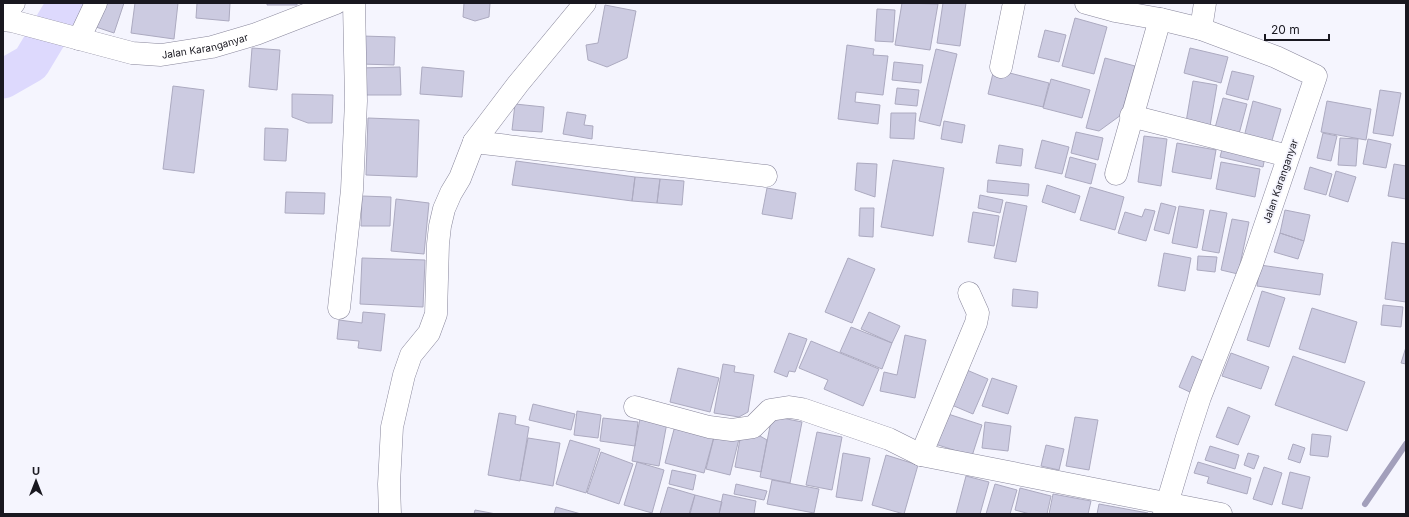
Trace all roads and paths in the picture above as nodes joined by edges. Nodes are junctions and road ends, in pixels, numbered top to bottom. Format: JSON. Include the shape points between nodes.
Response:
{"nodes":[{"id":1,"x":96,"y":3,"type":"edge"},
{"id":2,"x":336,"y":3,"type":"edge"},
{"id":3,"x":354,"y":3,"type":"edge"},
{"id":4,"x":585,"y":3,"type":"edge"},
{"id":5,"x":1014,"y":3,"type":"edge"},
{"id":6,"x":1086,"y":3,"type":"edge"},
{"id":7,"x":1205,"y":3,"type":"edge"},
{"id":8,"x":302,"y":10,"type":"edge"},
{"id":9,"x":8,"y":15,"type":"edge"},
{"id":10,"x":1160,"y":19,"type":"junction"},
{"id":11,"x":1201,"y":29,"type":"junction"},
{"id":12,"x":74,"y":37,"type":"junction"},
{"id":13,"x":1001,"y":67,"type":"dead end"},
{"id":14,"x":1131,"y":116,"type":"junction"},
{"id":15,"x":474,"y":142,"type":"junction"},
{"id":16,"x":1288,"y":156,"type":"junction"},
{"id":17,"x":1116,"y":174,"type":"dead end"},
{"id":18,"x":766,"y":176,"type":"dead end"},
{"id":19,"x":969,"y":293,"type":"dead end"},
{"id":20,"x":339,"y":308,"type":"dead end"},
{"id":21,"x":634,"y":408,"type":"dead end"},
{"id":22,"x":921,"y":455,"type":"junction"},
{"id":23,"x":1166,"y":509,"type":"edge"},
{"id":24,"x":390,"y":514,"type":"edge"},
{"id":25,"x":1221,"y":514,"type":"edge"}],
"edges":[{"from":1,"to":12,"type":"street"},
{"from":2,"to":8,"type":"street","name":"Jalan Karanganyar"},
{"from":3,"to":20,"type":"street","via":[[356,101],[352,190]]},
{"from":4,"to":15,"type":"street"},
{"from":5,"to":13,"type":"street"},
{"from":6,"to":10,"type":"street","name":"Jalan Karanganyar"},
{"from":7,"to":11,"type":"street"},
{"from":8,"to":12,"type":"street","name":"Jalan Karanganyar","via":[[256,34],[212,48],[161,55],[132,53]]},
{"from":9,"to":12,"type":"street","name":"Jalan Karanganyar"},
{"from":10,"to":11,"type":"street","name":"Jalan Karanganyar"},
{"from":10,"to":14,"type":"street"},
{"from":11,"to":16,"type":"street","name":"Jalan Karanganyar","via":[[1276,57],[1316,76]]},
{"from":14,"to":16,"type":"street"},
{"from":14,"to":17,"type":"street"},
{"from":15,"to":18,"type":"street"},
{"from":15,"to":24,"type":"street","via":[[444,209],[440,226],[436,314],[429,332],[411,355],[398,400],[392,427]]},
{"from":16,"to":23,"type":"street","name":"Jalan Karanganyar","via":[[1252,264],[1189,430]]},
{"from":19,"to":22,"type":"street","via":[[978,313],[976,323]]},
{"from":21,"to":22,"type":"street","via":[[709,427],[732,430],[753,427],[770,410],[802,408],[889,439]]},
{"from":22,"to":23,"type":"street"},
{"from":23,"to":25,"type":"street"}]}
